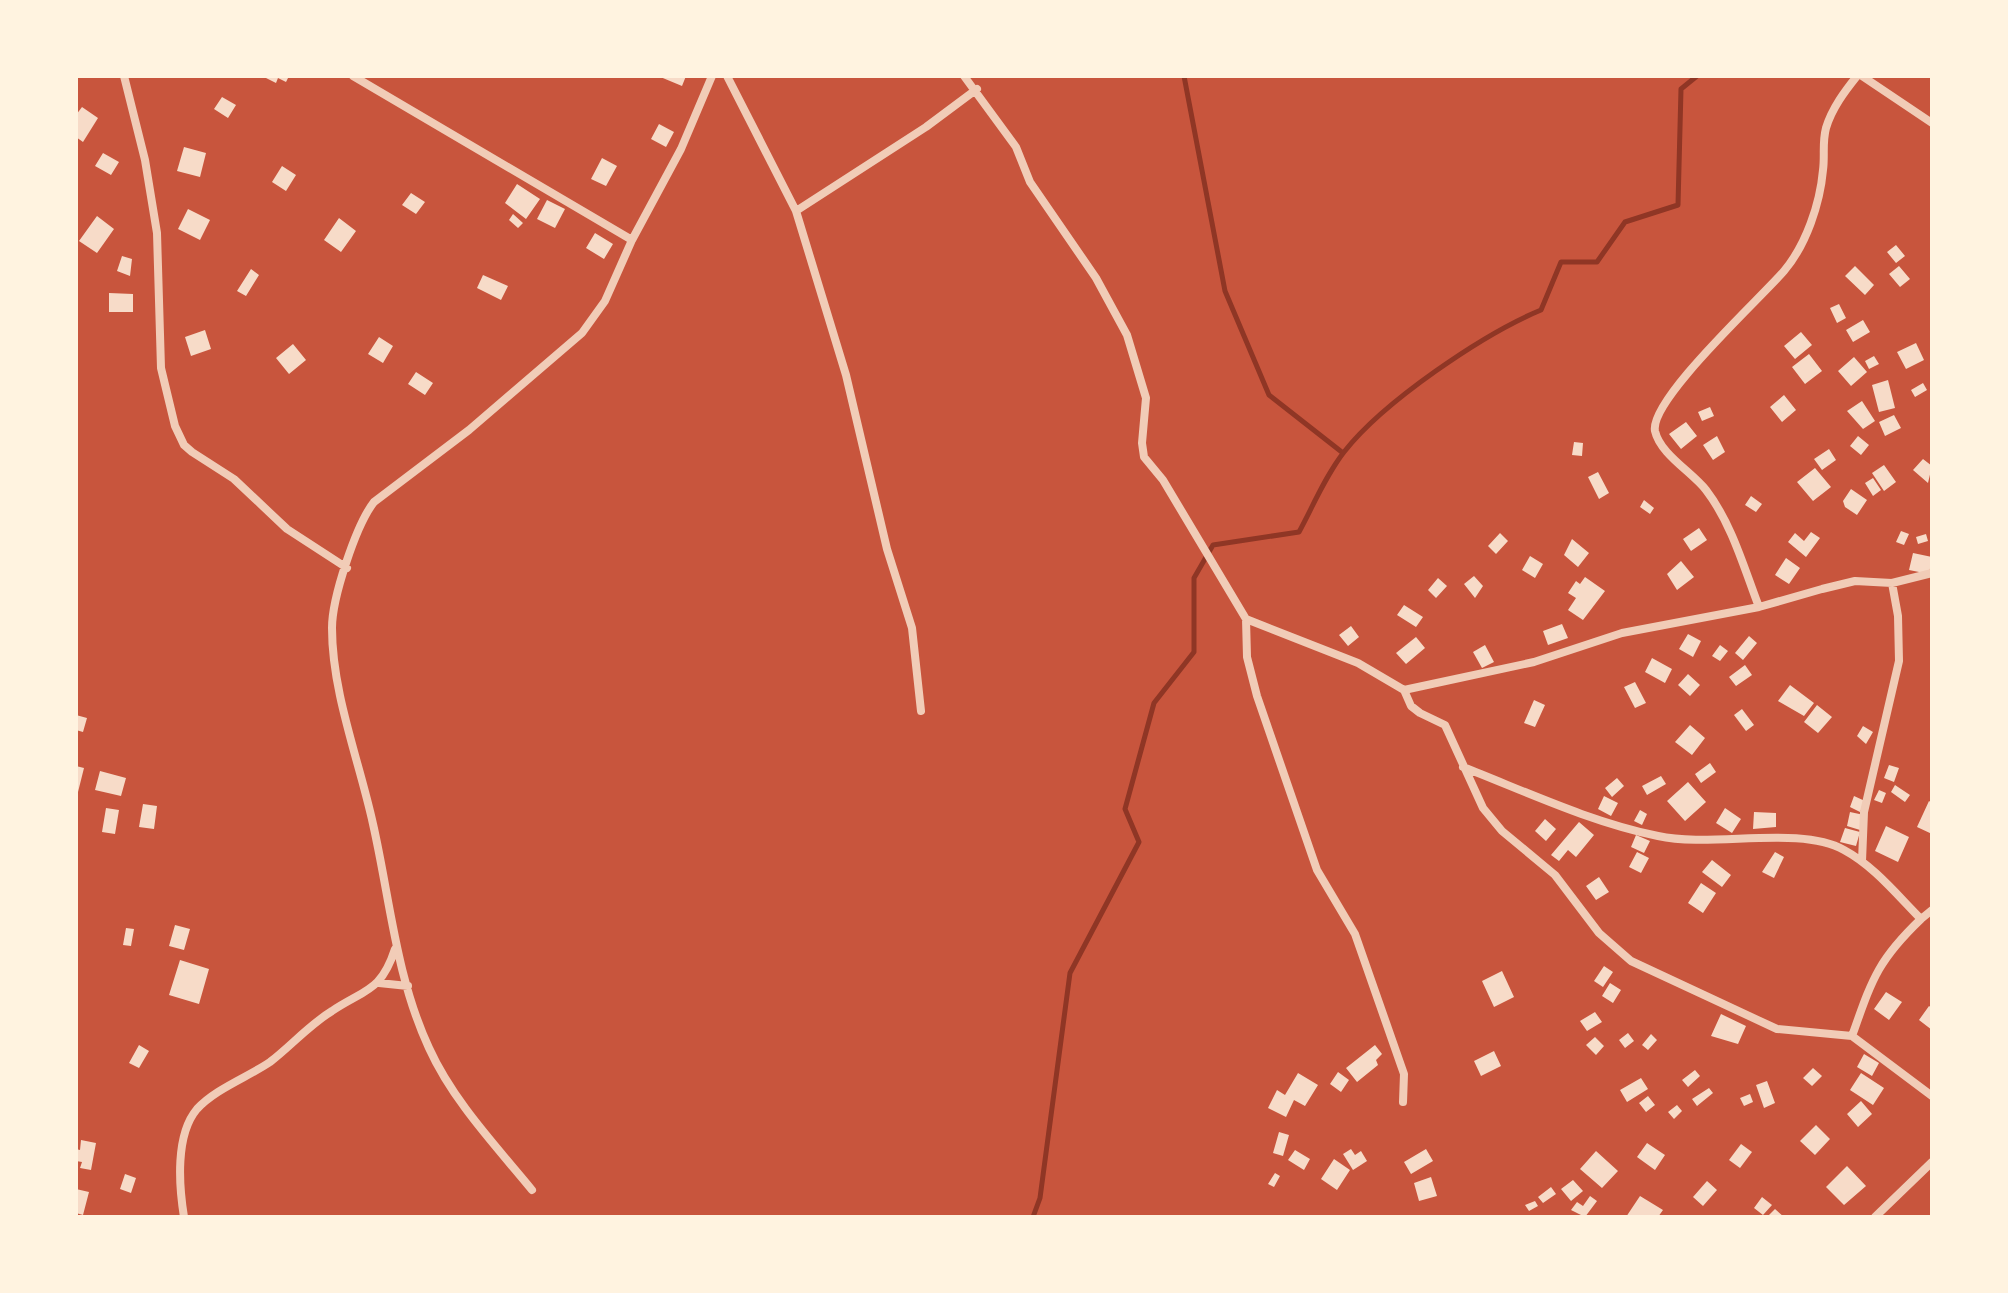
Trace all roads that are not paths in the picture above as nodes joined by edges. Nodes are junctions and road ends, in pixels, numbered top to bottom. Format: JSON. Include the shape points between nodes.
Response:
{"nodes":[{"id":1,"x":124,"y":76,"type":"edge"},
{"id":2,"x":353,"y":76,"type":"edge"},
{"id":3,"x":712,"y":76,"type":"edge"},
{"id":4,"x":727,"y":76,"type":"edge"},
{"id":5,"x":964,"y":76,"type":"edge"},
{"id":6,"x":1860,"y":76,"type":"edge"},
{"id":7,"x":977,"y":89,"type":"junction"},
{"id":8,"x":1932,"y":123,"type":"edge"},
{"id":9,"x":796,"y":211,"type":"junction"},
{"id":10,"x":632,"y":240,"type":"junction"},
{"id":11,"x":347,"y":568,"type":"junction"},
{"id":12,"x":1930,"y":578,"type":"edge"},
{"id":13,"x":1892,"y":583,"type":"junction"},
{"id":14,"x":1759,"y":607,"type":"junction"},
{"id":15,"x":1246,"y":619,"type":"junction"},
{"id":16,"x":1404,"y":690,"type":"junction"},
{"id":17,"x":921,"y":711,"type":"dead end"},
{"id":18,"x":1463,"y":767,"type":"junction"},
{"id":19,"x":1862,"y":861,"type":"junction"},
{"id":20,"x":1932,"y":910,"type":"edge"},
{"id":21,"x":1921,"y":919,"type":"junction"},
{"id":22,"x":395,"y":948,"type":"junction"},
{"id":23,"x":379,"y":983,"type":"junction"},
{"id":24,"x":408,"y":986,"type":"junction"},
{"id":25,"x":1852,"y":1036,"type":"junction"},
{"id":26,"x":1932,"y":1096,"type":"edge"},
{"id":27,"x":1403,"y":1102,"type":"dead end"},
{"id":28,"x":1932,"y":1162,"type":"edge"},
{"id":29,"x":532,"y":1190,"type":"dead end"},
{"id":30,"x":184,"y":1217,"type":"edge"},
{"id":31,"x":1875,"y":1217,"type":"edge"}],
"edges":[{"from":1,"to":11,"type":"street","via":[[157,233],[161,368],[175,426],[192,452],[234,479],[287,529]]},
{"from":2,"to":10,"type":"street"},
{"from":3,"to":10,"type":"street","via":[[681,149]]},
{"from":4,"to":9,"type":"street"},
{"from":5,"to":7,"type":"street"},
{"from":6,"to":8,"type":"street"},
{"from":6,"to":14,"type":"street","via":[[1842,95],[1827,125],[1824,169],[1802,242],[1785,270],[1697,362],[1655,421],[1665,447],[1706,490],[1726,523]]},
{"from":7,"to":9,"type":"street"},
{"from":7,"to":15,"type":"street","via":[[1127,335],[1146,398],[1144,457]]},
{"from":9,"to":17,"type":"street","via":[[846,375],[887,549],[912,628]]},
{"from":10,"to":11,"type":"street","via":[[605,301],[582,333],[469,430],[383,493],[369,509]]},
{"from":11,"to":22,"type":"street","via":[[332,623],[333,654],[374,827]]},
{"from":12,"to":13,"type":"street"},
{"from":13,"to":14,"type":"street","via":[[1855,581]]},
{"from":13,"to":19,"type":"street","via":[[1899,661],[1864,812]]},
{"from":14,"to":16,"type":"street","via":[[1622,633],[1534,662]]},
{"from":15,"to":16,"type":"street","via":[[1358,663]]},
{"from":15,"to":27,"type":"street","via":[[1247,657],[1257,696],[1317,870],[1360,948],[1404,1074]]},
{"from":16,"to":18,"type":"street","via":[[1411,706],[1449,729]]},
{"from":18,"to":19,"type":"street","via":[[1602,822],[1657,836],[1694,842],[1821,842]]},
{"from":18,"to":25,"type":"street","via":[[1483,808],[1502,831],[1555,875],[1599,933],[1631,961],[1777,1029]]},
{"from":19,"to":21,"type":"street"},
{"from":20,"to":21,"type":"street"},
{"from":21,"to":25,"type":"street","via":[[1874,972]]},
{"from":22,"to":23,"type":"street"},
{"from":22,"to":24,"type":"street"},
{"from":23,"to":24,"type":"street"},
{"from":23,"to":30,"type":"street","via":[[320,1018],[274,1059],[196,1110],[180,1166]]},
{"from":24,"to":29,"type":"street","via":[[429,1049],[447,1079]]},
{"from":25,"to":26,"type":"street"},
{"from":28,"to":31,"type":"street"}]}
